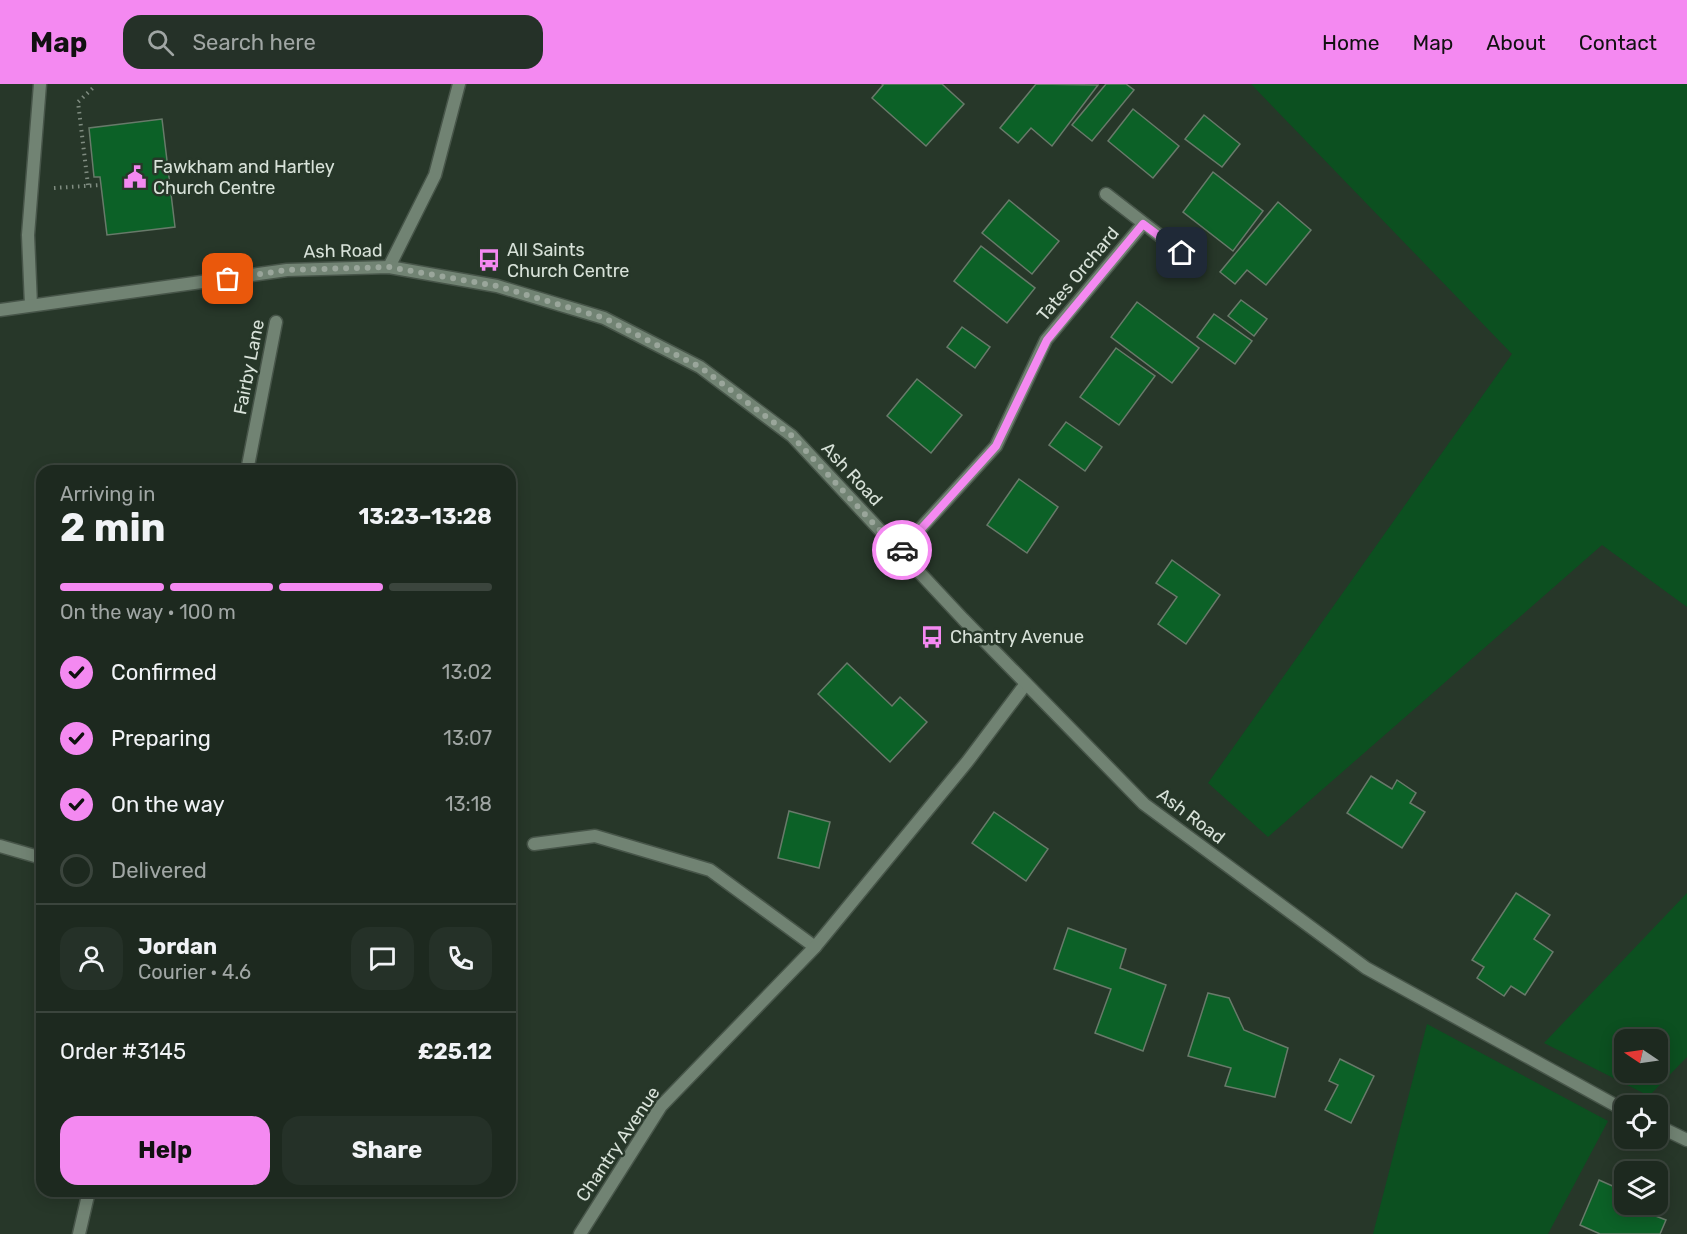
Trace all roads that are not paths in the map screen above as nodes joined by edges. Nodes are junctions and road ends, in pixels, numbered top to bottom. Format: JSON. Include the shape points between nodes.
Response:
{"nodes":[{"id":1,"x":40,"y":84,"type":"edge"},
{"id":2,"x":462,"y":86,"type":"edge"},
{"id":3,"x":1106,"y":194,"type":"dead end"},
{"id":4,"x":1143,"y":224,"type":"junction"},
{"id":5,"x":1182,"y":253,"type":"dead end"},
{"id":6,"x":389,"y":267,"type":"junction"},
{"id":7,"x":31,"y":305,"type":"junction"},
{"id":8,"x":0,"y":310,"type":"edge"},
{"id":9,"x":276,"y":322,"type":"dead end"},
{"id":10,"x":248,"y":465,"type":"edge"},
{"id":11,"x":900,"y":552,"type":"junction"},
{"id":12,"x":1025,"y":684,"type":"junction"},
{"id":13,"x":534,"y":844,"type":"dead end"},
{"id":14,"x":0,"y":846,"type":"edge"},
{"id":15,"x":36,"y":856,"type":"edge"},
{"id":16,"x":815,"y":947,"type":"junction"},
{"id":17,"x":1614,"y":1104,"type":"edge"},
{"id":18,"x":1668,"y":1131,"type":"edge"},
{"id":19,"x":1687,"y":1140,"type":"edge"},
{"id":20,"x":87,"y":1197,"type":"edge"},
{"id":21,"x":79,"y":1234,"type":"edge"},
{"id":22,"x":580,"y":1234,"type":"edge"}],
"edges":[{"from":1,"to":7,"type":"street","via":[[28,235]]},
{"from":2,"to":6,"type":"street","via":[[435,175]]},
{"from":3,"to":4,"type":"street","name":"Tates Orchard"},
{"from":4,"to":5,"type":"street","name":"Tates Orchard"},
{"from":4,"to":11,"type":"street","name":"Tates Orchard","via":[[1047,340],[996,446]]},
{"from":6,"to":7,"type":"street","name":"Ash Road","via":[[287,270]]},
{"from":6,"to":11,"type":"street","name":"Ash Road","via":[[497,286],[604,318],[700,367],[792,436]]},
{"from":7,"to":8,"type":"street","name":"Ash Road"},
{"from":9,"to":10,"type":"street","name":"Fairby Lane"},
{"from":11,"to":12,"type":"street","name":"Ash Road"},
{"from":12,"to":16,"type":"street","name":"Chantry Avenue","via":[[967,762]]},
{"from":12,"to":17,"type":"street","name":"Ash Road","via":[[1144,804],[1366,968]]},
{"from":13,"to":16,"type":"street","via":[[595,836],[710,870]]},
{"from":14,"to":15,"type":"street"},
{"from":16,"to":22,"type":"street","name":"Chantry Avenue","via":[[660,1106]]},
{"from":18,"to":19,"type":"street"},
{"from":20,"to":21,"type":"street"}]}
